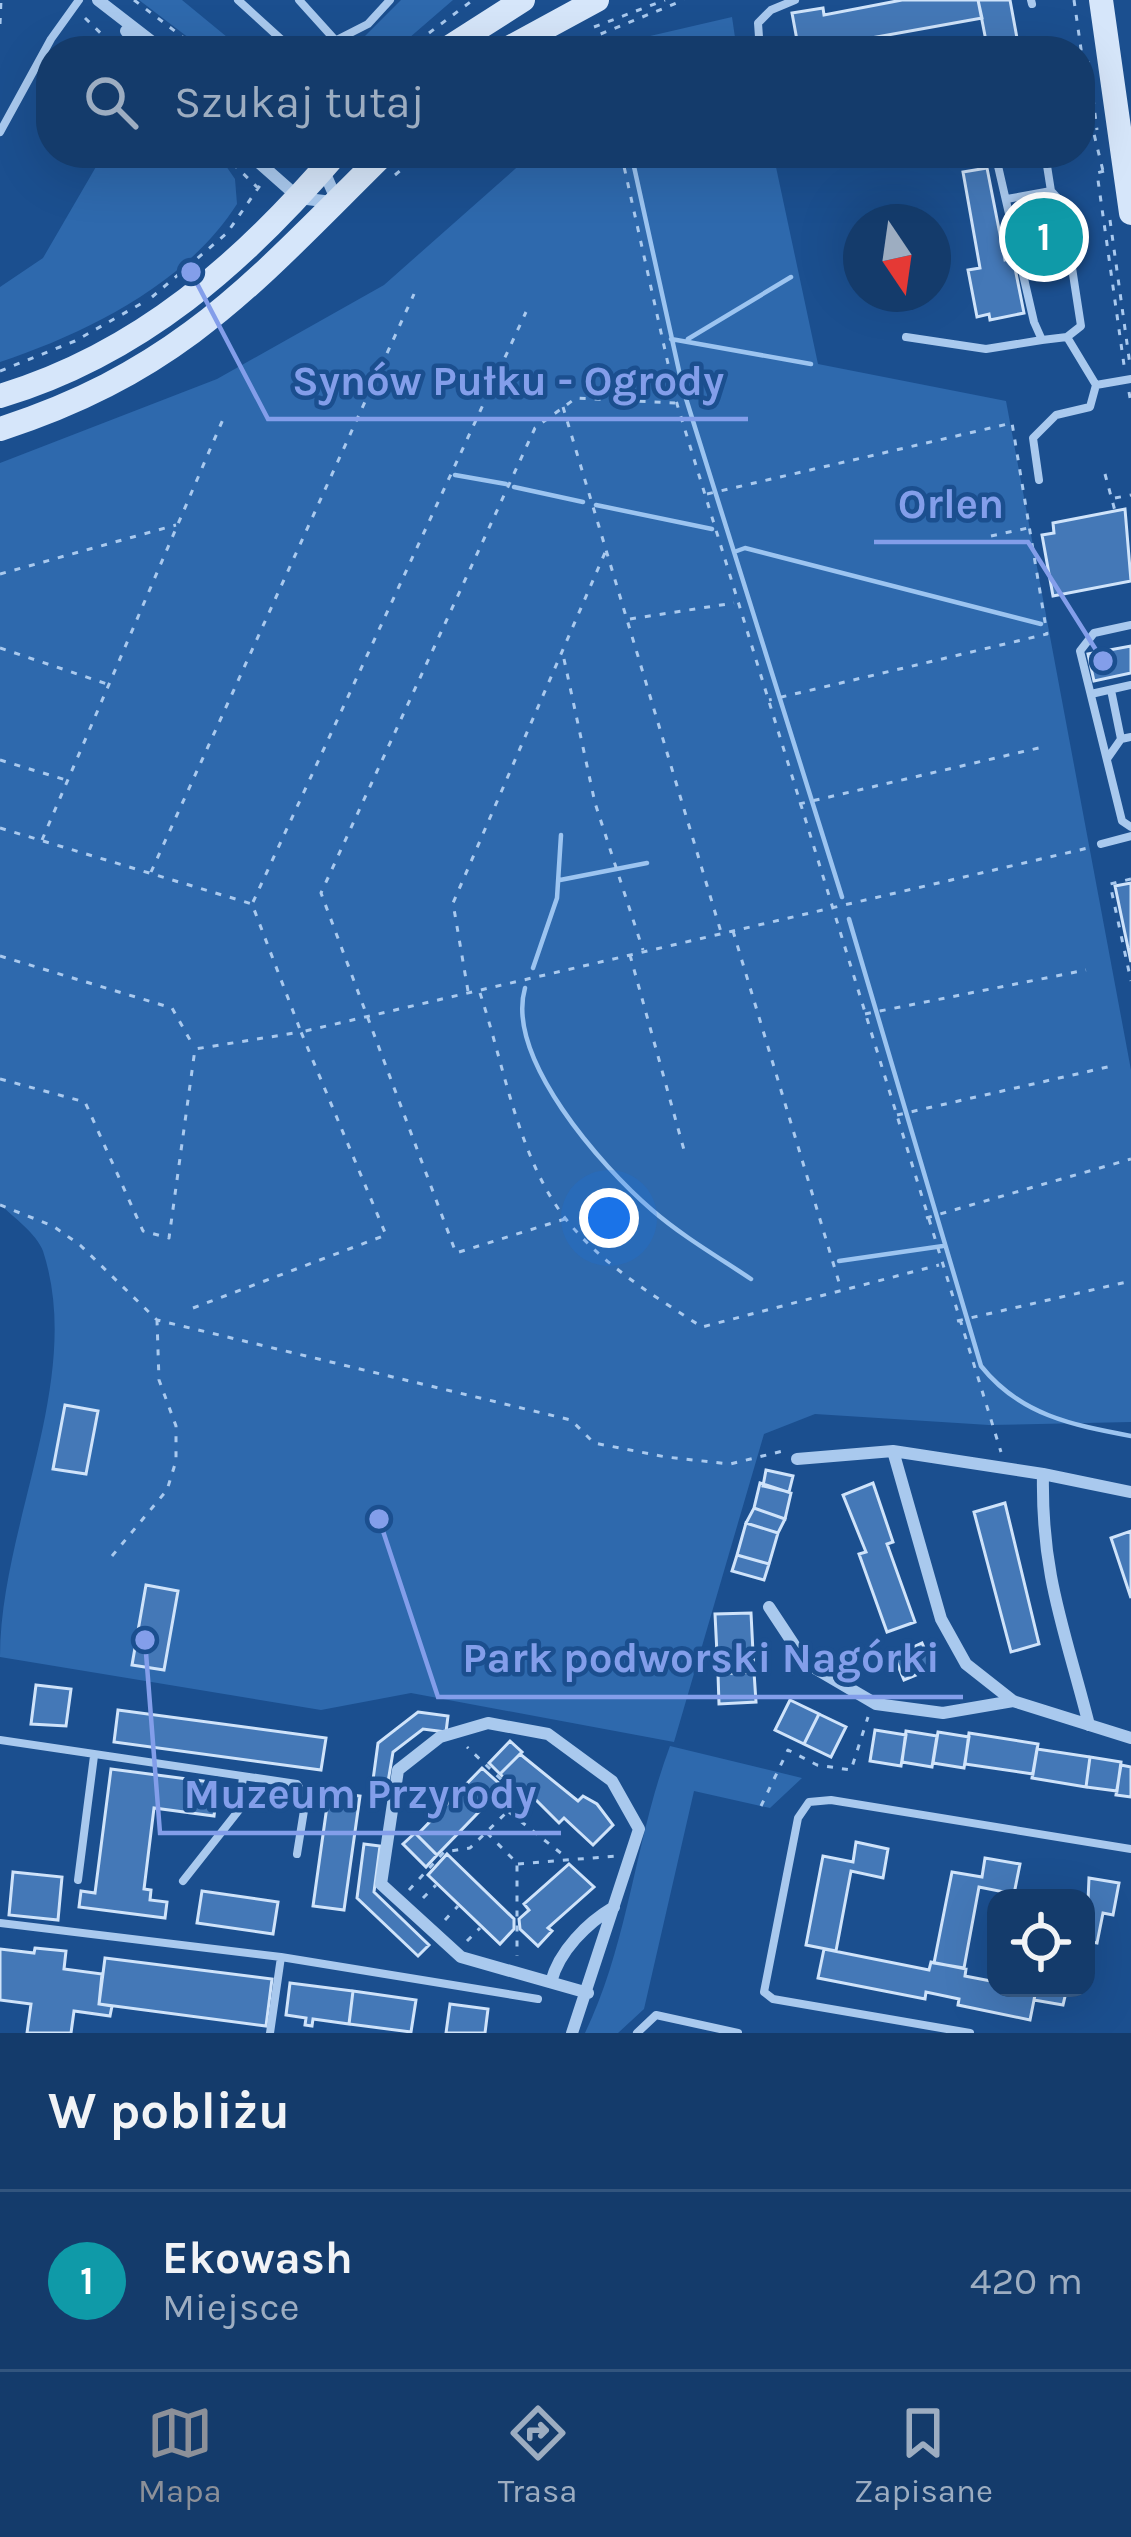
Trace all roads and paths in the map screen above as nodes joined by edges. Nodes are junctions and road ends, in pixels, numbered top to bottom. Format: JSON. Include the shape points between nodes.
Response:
{"nodes":[{"id":1,"x":1,"y":0,"type":"edge"},
{"id":2,"x":96,"y":0,"type":"edge"},
{"id":3,"x":134,"y":0,"type":"edge"},
{"id":4,"x":238,"y":0,"type":"edge"},
{"id":5,"x":299,"y":0,"type":"edge"},
{"id":6,"x":369,"y":0,"type":"edge"},
{"id":7,"x":390,"y":0,"type":"edge"},
{"id":8,"x":473,"y":0,"type":"edge"},
{"id":9,"x":524,"y":0,"type":"edge"},
{"id":10,"x":597,"y":0,"type":"edge"},
{"id":11,"x":665,"y":0,"type":"edge"},
{"id":12,"x":684,"y":0,"type":"edge"},
{"id":13,"x":795,"y":0,"type":"edge"},
{"id":14,"x":1077,"y":0,"type":"edge"},
{"id":15,"x":1101,"y":0,"type":"edge"},
{"id":16,"x":76,"y":4,"type":"edge"},
{"id":17,"x":381,"y":10,"type":"junction"},
{"id":18,"x":0,"y":24,"type":"edge"},
{"id":19,"x":57,"y":36,"type":"edge"},
{"id":20,"x":105,"y":36,"type":"edge"},
{"id":21,"x":131,"y":36,"type":"edge"},
{"id":22,"x":144,"y":36,"type":"edge"},
{"id":23,"x":181,"y":36,"type":"edge"},
{"id":24,"x":278,"y":36,"type":"edge"},
{"id":25,"x":331,"y":36,"type":"edge"},
{"id":26,"x":343,"y":36,"type":"edge"},
{"id":27,"x":425,"y":36,"type":"edge"},
{"id":28,"x":467,"y":36,"type":"edge"},
{"id":29,"x":531,"y":36,"type":"edge"},
{"id":30,"x":581,"y":36,"type":"edge"},
{"id":31,"x":589,"y":36,"type":"edge"},
{"id":32,"x":759,"y":36,"type":"edge"},
{"id":33,"x":1081,"y":36,"type":"edge"},
{"id":34,"x":36,"y":71,"type":"edge"},
{"id":35,"x":0,"y":132,"type":"edge"},
{"id":36,"x":1095,"y":140,"type":"edge"},
{"id":37,"x":237,"y":168,"type":"edge"},
{"id":38,"x":265,"y":168,"type":"edge"},
{"id":39,"x":324,"y":168,"type":"edge"},
{"id":40,"x":331,"y":168,"type":"edge"},
{"id":41,"x":371,"y":168,"type":"edge"},
{"id":42,"x":624,"y":168,"type":"edge"},
{"id":43,"x":999,"y":168,"type":"edge"},
{"id":44,"x":1047,"y":168,"type":"edge"},
{"id":45,"x":264,"y":181,"type":"dead end"},
{"id":46,"x":257,"y":187,"type":"junction"},
{"id":47,"x":1051,"y":191,"type":"junction"},
{"id":48,"x":299,"y":198,"type":"junction"},
{"id":49,"x":1006,"y":199,"type":"junction"},
{"id":50,"x":338,"y":202,"type":"junction"},
{"id":51,"x":1131,"y":213,"type":"edge"},
{"id":52,"x":414,"y":294,"type":"dead end"},
{"id":53,"x":526,"y":312,"type":"dead end"},
{"id":54,"x":1125,"y":334,"type":"edge"},
{"id":55,"x":906,"y":337,"type":"dead end"},
{"id":56,"x":1067,"y":337,"type":"junction"},
{"id":57,"x":1042,"y":340,"type":"junction"},
{"id":58,"x":1129,"y":344,"type":"edge"},
{"id":59,"x":1127,"y":366,"type":"edge"},
{"id":60,"x":0,"y":371,"type":"edge"},
{"id":61,"x":1131,"y":379,"type":"edge"},
{"id":62,"x":1096,"y":386,"type":"junction"},
{"id":63,"x":0,"y":396,"type":"edge"},
{"id":64,"x":677,"y":404,"type":"junction"},
{"id":65,"x":563,"y":407,"type":"junction"},
{"id":66,"x":224,"y":418,"type":"dead end"},
{"id":67,"x":0,"y":429,"type":"edge"},
{"id":68,"x":1105,"y":474,"type":"dead end"},
{"id":69,"x":1039,"y":479,"type":"dead end"},
{"id":70,"x":704,"y":494,"type":"junction"},
{"id":71,"x":1131,"y":495,"type":"edge"},
{"id":72,"x":1112,"y":499,"type":"junction"},
{"id":73,"x":1115,"y":511,"type":"dead end"},
{"id":74,"x":178,"y":525,"type":"junction"},
{"id":75,"x":1030,"y":528,"type":"junction"},
{"id":76,"x":991,"y":536,"type":"dead end"},
{"id":77,"x":607,"y":547,"type":"junction"},
{"id":78,"x":0,"y":574,"type":"edge"},
{"id":79,"x":737,"y":602,"type":"junction"},
{"id":80,"x":628,"y":619,"type":"junction"},
{"id":81,"x":1131,"y":625,"type":"edge"},
{"id":82,"x":0,"y":648,"type":"edge"},
{"id":83,"x":563,"y":656,"type":"junction"},
{"id":84,"x":109,"y":685,"type":"junction"},
{"id":85,"x":1131,"y":685,"type":"edge"},
{"id":86,"x":1111,"y":690,"type":"junction"},
{"id":87,"x":1091,"y":694,"type":"junction"},
{"id":88,"x":767,"y":700,"type":"junction"},
{"id":89,"x":1126,"y":738,"type":"edge"},
{"id":90,"x":1047,"y":746,"type":"dead end"},
{"id":91,"x":1107,"y":759,"type":"junction"},
{"id":92,"x":0,"y":760,"type":"edge"},
{"id":93,"x":68,"y":781,"type":"junction"},
{"id":94,"x":799,"y":804,"type":"junction"},
{"id":95,"x":1131,"y":826,"type":"edge"},
{"id":96,"x":0,"y":828,"type":"edge"},
{"id":97,"x":1131,"y":836,"type":"edge"},
{"id":98,"x":42,"y":840,"type":"junction"},
{"id":99,"x":1101,"y":844,"type":"joint"},
{"id":100,"x":150,"y":874,"type":"junction"},
{"id":101,"x":1131,"y":879,"type":"edge"},
{"id":102,"x":252,"y":904,"type":"junction"},
{"id":103,"x":830,"y":908,"type":"junction"},
{"id":104,"x":734,"y":931,"type":"junction"},
{"id":105,"x":722,"y":934,"type":"junction"},
{"id":106,"x":643,"y":952,"type":"junction"},
{"id":107,"x":630,"y":955,"type":"junction"},
{"id":108,"x":0,"y":956,"type":"edge"},
{"id":109,"x":1086,"y":970,"type":"dead end"},
{"id":110,"x":1131,"y":980,"type":"edge"},
{"id":111,"x":480,"y":990,"type":"junction"},
{"id":112,"x":468,"y":993,"type":"junction"},
{"id":113,"x":863,"y":1015,"type":"junction"},
{"id":114,"x":368,"y":1016,"type":"junction"},
{"id":115,"x":301,"y":1032,"type":"junction"},
{"id":116,"x":195,"y":1049,"type":"junction"},
{"id":117,"x":1112,"y":1066,"type":"dead end"},
{"id":118,"x":0,"y":1079,"type":"edge"},
{"id":119,"x":895,"y":1116,"type":"junction"},
{"id":120,"x":684,"y":1150,"type":"dead end"},
{"id":121,"x":1131,"y":1160,"type":"edge"},
{"id":122,"x":0,"y":1204,"type":"edge"},
{"id":123,"x":928,"y":1218,"type":"junction"},
{"id":124,"x":566,"y":1219,"type":"junction"},
{"id":125,"x":940,"y":1265,"type":"junction"},
{"id":126,"x":1131,"y":1281,"type":"edge"},
{"id":127,"x":842,"y":1291,"type":"junction"},
{"id":128,"x":193,"y":1308,"type":"dead end"},
{"id":129,"x":157,"y":1320,"type":"junction"},
{"id":130,"x":962,"y":1320,"type":"junction"},
{"id":131,"x":893,"y":1451,"type":"junction"},
{"id":132,"x":797,"y":1459,"type":"joint"},
{"id":133,"x":1009,"y":1469,"type":"junction"},
{"id":134,"x":1042,"y":1474,"type":"junction"},
{"id":135,"x":1131,"y":1492,"type":"edge"},
{"id":136,"x":112,"y":1556,"type":"dead end"},
{"id":137,"x":769,"y":1607,"type":"dead end"},
{"id":138,"x":1012,"y":1701,"type":"junction"},
{"id":139,"x":867,"y":1720,"type":"dead end"},
{"id":140,"x":1089,"y":1725,"type":"junction"},
{"id":141,"x":453,"y":1733,"type":"junction"},
{"id":142,"x":1131,"y":1738,"type":"edge"},
{"id":143,"x":0,"y":1740,"type":"edge"},
{"id":144,"x":94,"y":1756,"type":"junction"},
{"id":145,"x":244,"y":1777,"type":"junction"},
{"id":146,"x":760,"y":1806,"type":"dead end"},
{"id":147,"x":508,"y":1811,"type":"junction"},
{"id":148,"x":487,"y":1832,"type":"junction"},
{"id":149,"x":622,"y":1849,"type":"dead end"},
{"id":150,"x":1131,"y":1849,"type":"edge"},
{"id":151,"x":297,"y":1854,"type":"dead end"},
{"id":152,"x":620,"y":1856,"type":"junction"},
{"id":153,"x":567,"y":1858,"type":"junction"},
{"id":154,"x":517,"y":1865,"type":"junction"},
{"id":155,"x":618,"y":1868,"type":"dead end"},
{"id":156,"x":78,"y":1880,"type":"dead end"},
{"id":157,"x":183,"y":1880,"type":"dead end"},
{"id":158,"x":436,"y":1885,"type":"dead end"},
{"id":159,"x":458,"y":1906,"type":"dead end"},
{"id":160,"x":614,"y":1907,"type":"junction"},
{"id":161,"x":0,"y":1923,"type":"edge"},
{"id":162,"x":440,"y":1926,"type":"dead end"},
{"id":163,"x":480,"y":1928,"type":"dead end"},
{"id":164,"x":462,"y":1947,"type":"dead end"},
{"id":165,"x":281,"y":1957,"type":"junction"},
{"id":166,"x":518,"y":1964,"type":"dead end"},
{"id":167,"x":551,"y":1982,"type":"junction"},
{"id":168,"x":587,"y":1993,"type":"junction"},
{"id":169,"x":538,"y":1999,"type":"dead end"},
{"id":170,"x":270,"y":2033,"type":"edge"},
{"id":171,"x":572,"y":2033,"type":"edge"},
{"id":172,"x":637,"y":2033,"type":"edge"},
{"id":173,"x":738,"y":2033,"type":"edge"},
{"id":174,"x":970,"y":2033,"type":"edge"}],
"edges":[{"from":1,"to":18,"type":"path"},
{"from":2,"to":21,"type":"street"},
{"from":2,"to":22,"type":"street"},
{"from":3,"to":23,"type":"path"},
{"from":4,"to":24,"type":"lane"},
{"from":5,"to":25,"type":"lane"},
{"from":6,"to":17,"type":"lane"},
{"from":7,"to":17,"type":"lane"},
{"from":8,"to":27,"type":"path"},
{"from":9,"to":28,"type":"main road"},
{"from":10,"to":29,"type":"main road"},
{"from":11,"to":30,"type":"path"},
{"from":12,"to":31,"type":"path"},
{"from":13,"to":32,"type":"lane","via":[[771,10],[758,23]]},
{"from":14,"to":33,"type":"path"},
{"from":15,"to":51,"type":"main road"},
{"from":16,"to":19,"type":"lane"},
{"from":16,"to":20,"type":"path"},
{"from":17,"to":26,"type":"lane"},
{"from":34,"to":35,"type":"lane"},
{"from":36,"to":54,"type":"path"},
{"from":37,"to":46,"type":"path"},
{"from":38,"to":48,"type":"street"},
{"from":39,"to":48,"type":"main road"},
{"from":40,"to":50,"type":"street"},
{"from":41,"to":50,"type":"main road"},
{"from":42,"to":64,"type":"path"},
{"from":43,"to":49,"type":"lane"},
{"from":44,"to":47,"type":"lane"},
{"from":45,"to":46,"type":"path"},
{"from":46,"to":60,"type":"path","via":[[226,233],[150,298]]},
{"from":47,"to":49,"type":"lane"},
{"from":47,"to":56,"type":"lane","via":[[1062,203],[1081,326]]},
{"from":48,"to":50,"type":"street"},
{"from":48,"to":63,"type":"main road","via":[[204,290],[145,330]]},
{"from":49,"to":57,"type":"lane"},
{"from":50,"to":67,"type":"main road","via":[[263,278],[144,367]]},
{"from":52,"to":100,"type":"path"},
{"from":53,"to":102,"type":"path"},
{"from":54,"to":58,"type":"path"},
{"from":54,"to":59,"type":"path"},
{"from":55,"to":57,"type":"lane","via":[[986,349]]},
{"from":56,"to":57,"type":"lane"},
{"from":56,"to":62,"type":"lane"},
{"from":58,"to":59,"type":"path"},
{"from":61,"to":62,"type":"lane"},
{"from":62,"to":69,"type":"lane","via":[[1090,407],[1056,415],[1033,438]]},
{"from":64,"to":65,"type":"path","via":[[576,398]]},
{"from":64,"to":70,"type":"path"},
{"from":65,"to":77,"type":"path"},
{"from":65,"to":114,"type":"path","via":[[535,428],[321,893]]},
{"from":66,"to":74,"type":"path"},
{"from":68,"to":72,"type":"path"},
{"from":70,"to":75,"type":"path","via":[[1012,423]]},
{"from":70,"to":79,"type":"path"},
{"from":71,"to":72,"type":"path"},
{"from":72,"to":73,"type":"path"},
{"from":74,"to":78,"type":"path"},
{"from":74,"to":84,"type":"path"},
{"from":75,"to":76,"type":"path"},
{"from":75,"to":88,"type":"path","via":[[1047,634]]},
{"from":77,"to":80,"type":"path"},
{"from":77,"to":83,"type":"path"},
{"from":79,"to":80,"type":"path"},
{"from":79,"to":88,"type":"path"},
{"from":80,"to":105,"type":"path"},
{"from":81,"to":87,"type":"lane","via":[[1094,633],[1081,651]]},
{"from":82,"to":84,"type":"path"},
{"from":83,"to":106,"type":"path"},
{"from":83,"to":112,"type":"path","via":[[453,903]]},
{"from":84,"to":93,"type":"path"},
{"from":85,"to":86,"type":"lane"},
{"from":86,"to":87,"type":"lane"},
{"from":86,"to":89,"type":"lane"},
{"from":87,"to":91,"type":"lane"},
{"from":88,"to":94,"type":"path"},
{"from":89,"to":91,"type":"lane"},
{"from":90,"to":94,"type":"path"},
{"from":91,"to":95,"type":"lane","via":[[1122,821]]},
{"from":92,"to":93,"type":"path"},
{"from":93,"to":98,"type":"path"},
{"from":94,"to":103,"type":"path"},
{"from":96,"to":98,"type":"path"},
{"from":97,"to":99,"type":"lane"},
{"from":98,"to":100,"type":"path"},
{"from":99,"to":103,"type":"path"},
{"from":100,"to":102,"type":"path"},
{"from":101,"to":110,"type":"path","via":[[1110,884]]},
{"from":102,"to":115,"type":"path"},
{"from":103,"to":104,"type":"path"},
{"from":103,"to":113,"type":"path"},
{"from":104,"to":105,"type":"path"},
{"from":104,"to":127,"type":"path"},
{"from":105,"to":106,"type":"path"},
{"from":106,"to":107,"type":"path"},
{"from":107,"to":111,"type":"path"},
{"from":107,"to":120,"type":"path"},
{"from":108,"to":116,"type":"path","via":[[172,1008]]},
{"from":109,"to":113,"type":"path"},
{"from":111,"to":112,"type":"path"},
{"from":111,"to":124,"type":"path","via":[[539,1174]]},
{"from":112,"to":114,"type":"path"},
{"from":113,"to":119,"type":"path"},
{"from":114,"to":115,"type":"path"},
{"from":114,"to":124,"type":"path","via":[[456,1253]]},
{"from":115,"to":116,"type":"path"},
{"from":115,"to":128,"type":"path","via":[[386,1235]]},
{"from":116,"to":118,"type":"path","via":[[169,1238],[143,1231],[85,1102]]},
{"from":117,"to":119,"type":"path"},
{"from":119,"to":123,"type":"path"},
{"from":121,"to":123,"type":"path"},
{"from":122,"to":129,"type":"path","via":[[80,1245]]},
{"from":123,"to":125,"type":"path"},
{"from":124,"to":127,"type":"path","via":[[627,1278],[702,1328]]},
{"from":125,"to":127,"type":"path"},
{"from":125,"to":130,"type":"path"},
{"from":126,"to":130,"type":"path"},
{"from":129,"to":132,"type":"path","via":[[571,1420],[594,1443],[730,1464],[778,1448]]},
{"from":129,"to":136,"type":"path","via":[[159,1380],[176,1426],[176,1460],[167,1490]]},
{"from":130,"to":133,"type":"path"},
{"from":131,"to":132,"type":"street"},
{"from":131,"to":133,"type":"street"},
{"from":131,"to":138,"type":"street","via":[[941,1619],[966,1664]]},
{"from":133,"to":134,"type":"street"},
{"from":134,"to":135,"type":"street"},
{"from":134,"to":140,"type":"street","via":[[1041,1540],[1052,1600]]},
{"from":137,"to":138,"type":"street","via":[[806,1664],[876,1704],[943,1713]]},
{"from":138,"to":140,"type":"street"},
{"from":139,"to":146,"type":"path","via":[[850,1770],[788,1750]]},
{"from":140,"to":142,"type":"street"},
{"from":141,"to":147,"type":"path","via":[[506,1784]]},
{"from":141,"to":160,"type":"street","via":[[488,1723],[548,1734],[612,1781],[639,1829]]},
{"from":141,"to":167,"type":"street","via":[[398,1770],[381,1884],[461,1958]]},
{"from":143,"to":144,"type":"lane"},
{"from":144,"to":145,"type":"lane"},
{"from":144,"to":156,"type":"lane"},
{"from":145,"to":151,"type":"lane","via":[[297,1784],[306,1798]]},
{"from":145,"to":157,"type":"lane","via":[[238,1810]]},
{"from":147,"to":148,"type":"path"},
{"from":147,"to":153,"type":"path"},
{"from":148,"to":154,"type":"path"},
{"from":148,"to":158,"type":"path","via":[[470,1848],[444,1852],[406,1893],[417,1904]]},
{"from":149,"to":152,"type":"path"},
{"from":150,"to":174,"type":"lane","via":[[809,1802],[798,1818],[764,1992]]},
{"from":152,"to":153,"type":"path"},
{"from":152,"to":155,"type":"path"},
{"from":153,"to":154,"type":"path"},
{"from":154,"to":166,"type":"path"},
{"from":159,"to":162,"type":"path"},
{"from":160,"to":167,"type":"street","via":[[556,1963]]},
{"from":160,"to":168,"type":"street"},
{"from":161,"to":165,"type":"lane"},
{"from":163,"to":164,"type":"path"},
{"from":165,"to":169,"type":"lane"},
{"from":165,"to":170,"type":"lane"},
{"from":167,"to":168,"type":"street"},
{"from":168,"to":171,"type":"street"},
{"from":172,"to":173,"type":"lane","via":[[656,2015]]}]}
